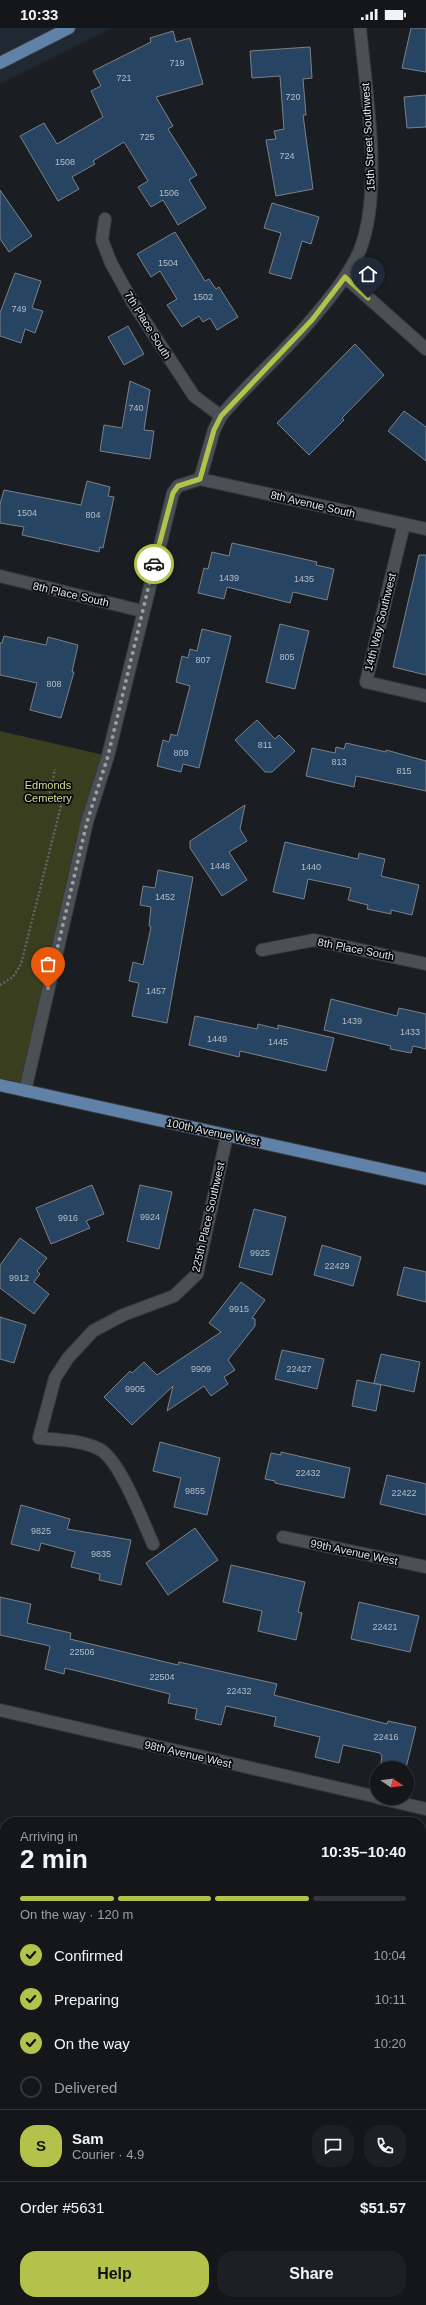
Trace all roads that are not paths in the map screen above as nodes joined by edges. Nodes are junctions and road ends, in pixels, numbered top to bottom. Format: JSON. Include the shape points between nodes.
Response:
{"nodes":[{"id":1,"x":69,"y":28,"type":"edge"},
{"id":2,"x":360,"y":28,"type":"edge"},
{"id":3,"x":0,"y":63,"type":"edge"},
{"id":4,"x":105,"y":219,"type":"dead end"},
{"id":5,"x":345,"y":277,"type":"junction"},
{"id":6,"x":426,"y":349,"type":"edge"},
{"id":7,"x":221,"y":416,"type":"junction"},
{"id":8,"x":200,"y":479,"type":"junction"},
{"id":9,"x":404,"y":524,"type":"junction"},
{"id":10,"x":426,"y":530,"type":"edge"},
{"id":11,"x":0,"y":576,"type":"edge"},
{"id":12,"x":142,"y":611,"type":"junction"},
{"id":13,"x":426,"y":696,"type":"edge"},
{"id":14,"x":262,"y":950,"type":"dead end"},
{"id":15,"x":426,"y":964,"type":"edge"},
{"id":16,"x":0,"y":1086,"type":"edge"},
{"id":17,"x":25,"y":1091,"type":"junction"},
{"id":18,"x":227,"y":1135,"type":"junction"},
{"id":19,"x":426,"y":1180,"type":"edge"},
{"id":20,"x":283,"y":1537,"type":"dead end"},
{"id":21,"x":153,"y":1544,"type":"dead end"},
{"id":22,"x":426,"y":1567,"type":"edge"},
{"id":23,"x":0,"y":1710,"type":"edge"},
{"id":24,"x":370,"y":1796,"type":"edge"},
{"id":25,"x":409,"y":1805,"type":"edge"},
{"id":26,"x":426,"y":1809,"type":"edge"}],
"edges":[{"from":1,"to":3,"type":"main road"},
{"from":2,"to":5,"type":"street","name":"15th Street Southwest","via":[[371,193],[368,221],[360,250]]},
{"from":4,"to":7,"type":"street","name":"7th Place South","via":[[102,240],[111,263],[133,303],[194,396]]},
{"from":5,"to":6,"type":"street"},
{"from":5,"to":7,"type":"street","name":"15th Street Southwest","via":[[312,320]]},
{"from":7,"to":8,"type":"street","name":"15th Street Southwest","via":[[214,430]]},
{"from":8,"to":9,"type":"street","name":"8th Avenue South"},
{"from":8,"to":12,"type":"street","via":[[178,486],[173,493]]},
{"from":9,"to":10,"type":"street","name":"8th Avenue South"},
{"from":9,"to":13,"type":"street","name":"14th Way Southwest","via":[[366,682]]},
{"from":11,"to":12,"type":"street","name":"8th Place South"},
{"from":12,"to":17,"type":"street","via":[[108,756],[87,822]]},
{"from":14,"to":15,"type":"street","name":"8th Place South","via":[[314,940]]},
{"from":16,"to":17,"type":"main road","name":"100th Avenue West"},
{"from":17,"to":18,"type":"main road","name":"100th Avenue West"},
{"from":18,"to":19,"type":"main road","name":"100th Avenue West"},
{"from":18,"to":21,"type":"street","name":"225th Place Southwest","via":[[196,1274],[174,1296],[123,1315],[93,1331],[68,1358],[55,1378],[39,1438],[79,1442],[101,1449],[117,1466]]},
{"from":20,"to":22,"type":"street","name":"99th Avenue West"},
{"from":23,"to":24,"type":"street","name":"98th Avenue West"},
{"from":25,"to":26,"type":"street","name":"98th Avenue West"}]}
